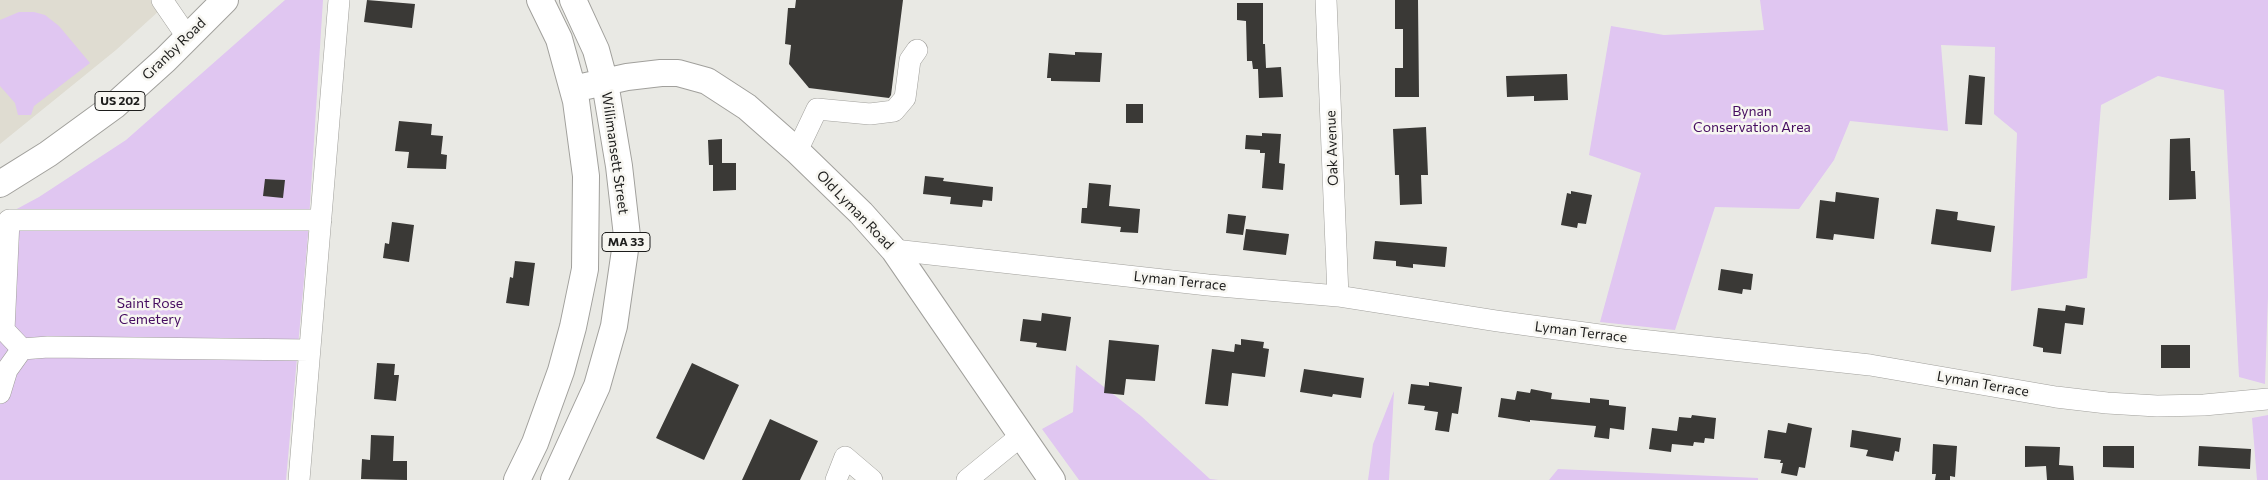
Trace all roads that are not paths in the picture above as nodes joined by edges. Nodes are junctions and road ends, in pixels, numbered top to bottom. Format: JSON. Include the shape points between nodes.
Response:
{"nodes":[{"id":1,"x":162,"y":0,"type":"edge"},
{"id":2,"x":225,"y":0,"type":"edge"},
{"id":3,"x":338,"y":0,"type":"edge"},
{"id":4,"x":540,"y":0,"type":"edge"},
{"id":5,"x":573,"y":0,"type":"edge"},
{"id":6,"x":1326,"y":0,"type":"edge"},
{"id":7,"x":188,"y":38,"type":"junction"},
{"id":8,"x":917,"y":50,"type":"dead end"},
{"id":9,"x":605,"y":83,"type":"junction"},
{"id":10,"x":572,"y":89,"type":"junction"},
{"id":11,"x":797,"y":151,"type":"junction"},
{"id":12,"x":0,"y":184,"type":"edge"},
{"id":13,"x":3,"y":218,"type":"edge"},
{"id":14,"x":321,"y":220,"type":"junction"},
{"id":15,"x":894,"y":250,"type":"junction"},
{"id":16,"x":1338,"y":296,"type":"junction"},
{"id":17,"x":22,"y":349,"type":"junction"},
{"id":18,"x":309,"y":350,"type":"junction"},
{"id":19,"x":0,"y":393,"type":"edge"},
{"id":20,"x":2268,"y":399,"type":"edge"},
{"id":21,"x":1022,"y":435,"type":"junction"},
{"id":22,"x":299,"y":480,"type":"edge"},
{"id":23,"x":517,"y":480,"type":"edge"},
{"id":24,"x":554,"y":480,"type":"edge"},
{"id":25,"x":836,"y":480,"type":"edge"},
{"id":26,"x":872,"y":480,"type":"edge"},
{"id":27,"x":968,"y":480,"type":"edge"},
{"id":28,"x":1052,"y":480,"type":"edge"}],
"edges":[{"from":1,"to":7,"type":"street"},
{"from":2,"to":7,"type":"main road","name":"Granby Road","number":"US 202"},
{"from":3,"to":14,"type":"street"},
{"from":4,"to":10,"type":"main road","number":"MA 33","via":[[559,40]]},
{"from":5,"to":9,"type":"main road","name":"Willimansett Street","number":"MA 33","via":[[596,50]]},
{"from":6,"to":16,"type":"street","name":"Oak Avenue"},
{"from":7,"to":12,"type":"main road","name":"Granby Road","number":"US 202","via":[[88,127]]},
{"from":8,"to":11,"type":"street","via":[[910,60],[905,98],[894,111],[870,114],[817,109]]},
{"from":9,"to":10,"type":"main road","name":"Old Lyman Road"},
{"from":9,"to":11,"type":"main road","name":"Old Lyman Road","via":[[661,73],[694,76],[746,107]]},
{"from":9,"to":24,"type":"main road","name":"Willimansett Street","number":"MA 33","via":[[627,236],[614,326],[597,386]]},
{"from":10,"to":23,"type":"main road","number":"MA 33","via":[[586,176],[585,269],[561,371],[535,443]]},
{"from":11,"to":15,"type":"main road","name":"Old Lyman Road"},
{"from":13,"to":14,"type":"street"},
{"from":13,"to":17,"type":"street","via":[[4,330]]},
{"from":14,"to":18,"type":"street"},
{"from":15,"to":16,"type":"street","name":"Lyman Terrace"},
{"from":15,"to":21,"type":"main road","name":"Old Lyman Road"},
{"from":16,"to":20,"type":"street","name":"Lyman Terrace","via":[[1612,337],[1870,365],[2107,403],[2204,405]]},
{"from":17,"to":18,"type":"street"},
{"from":17,"to":19,"type":"street","via":[[6,370]]},
{"from":18,"to":22,"type":"street"},
{"from":21,"to":27,"type":"street"},
{"from":21,"to":28,"type":"main road","name":"Old Lyman Road"},
{"from":25,"to":26,"type":"street","via":[[845,457]]}]}
